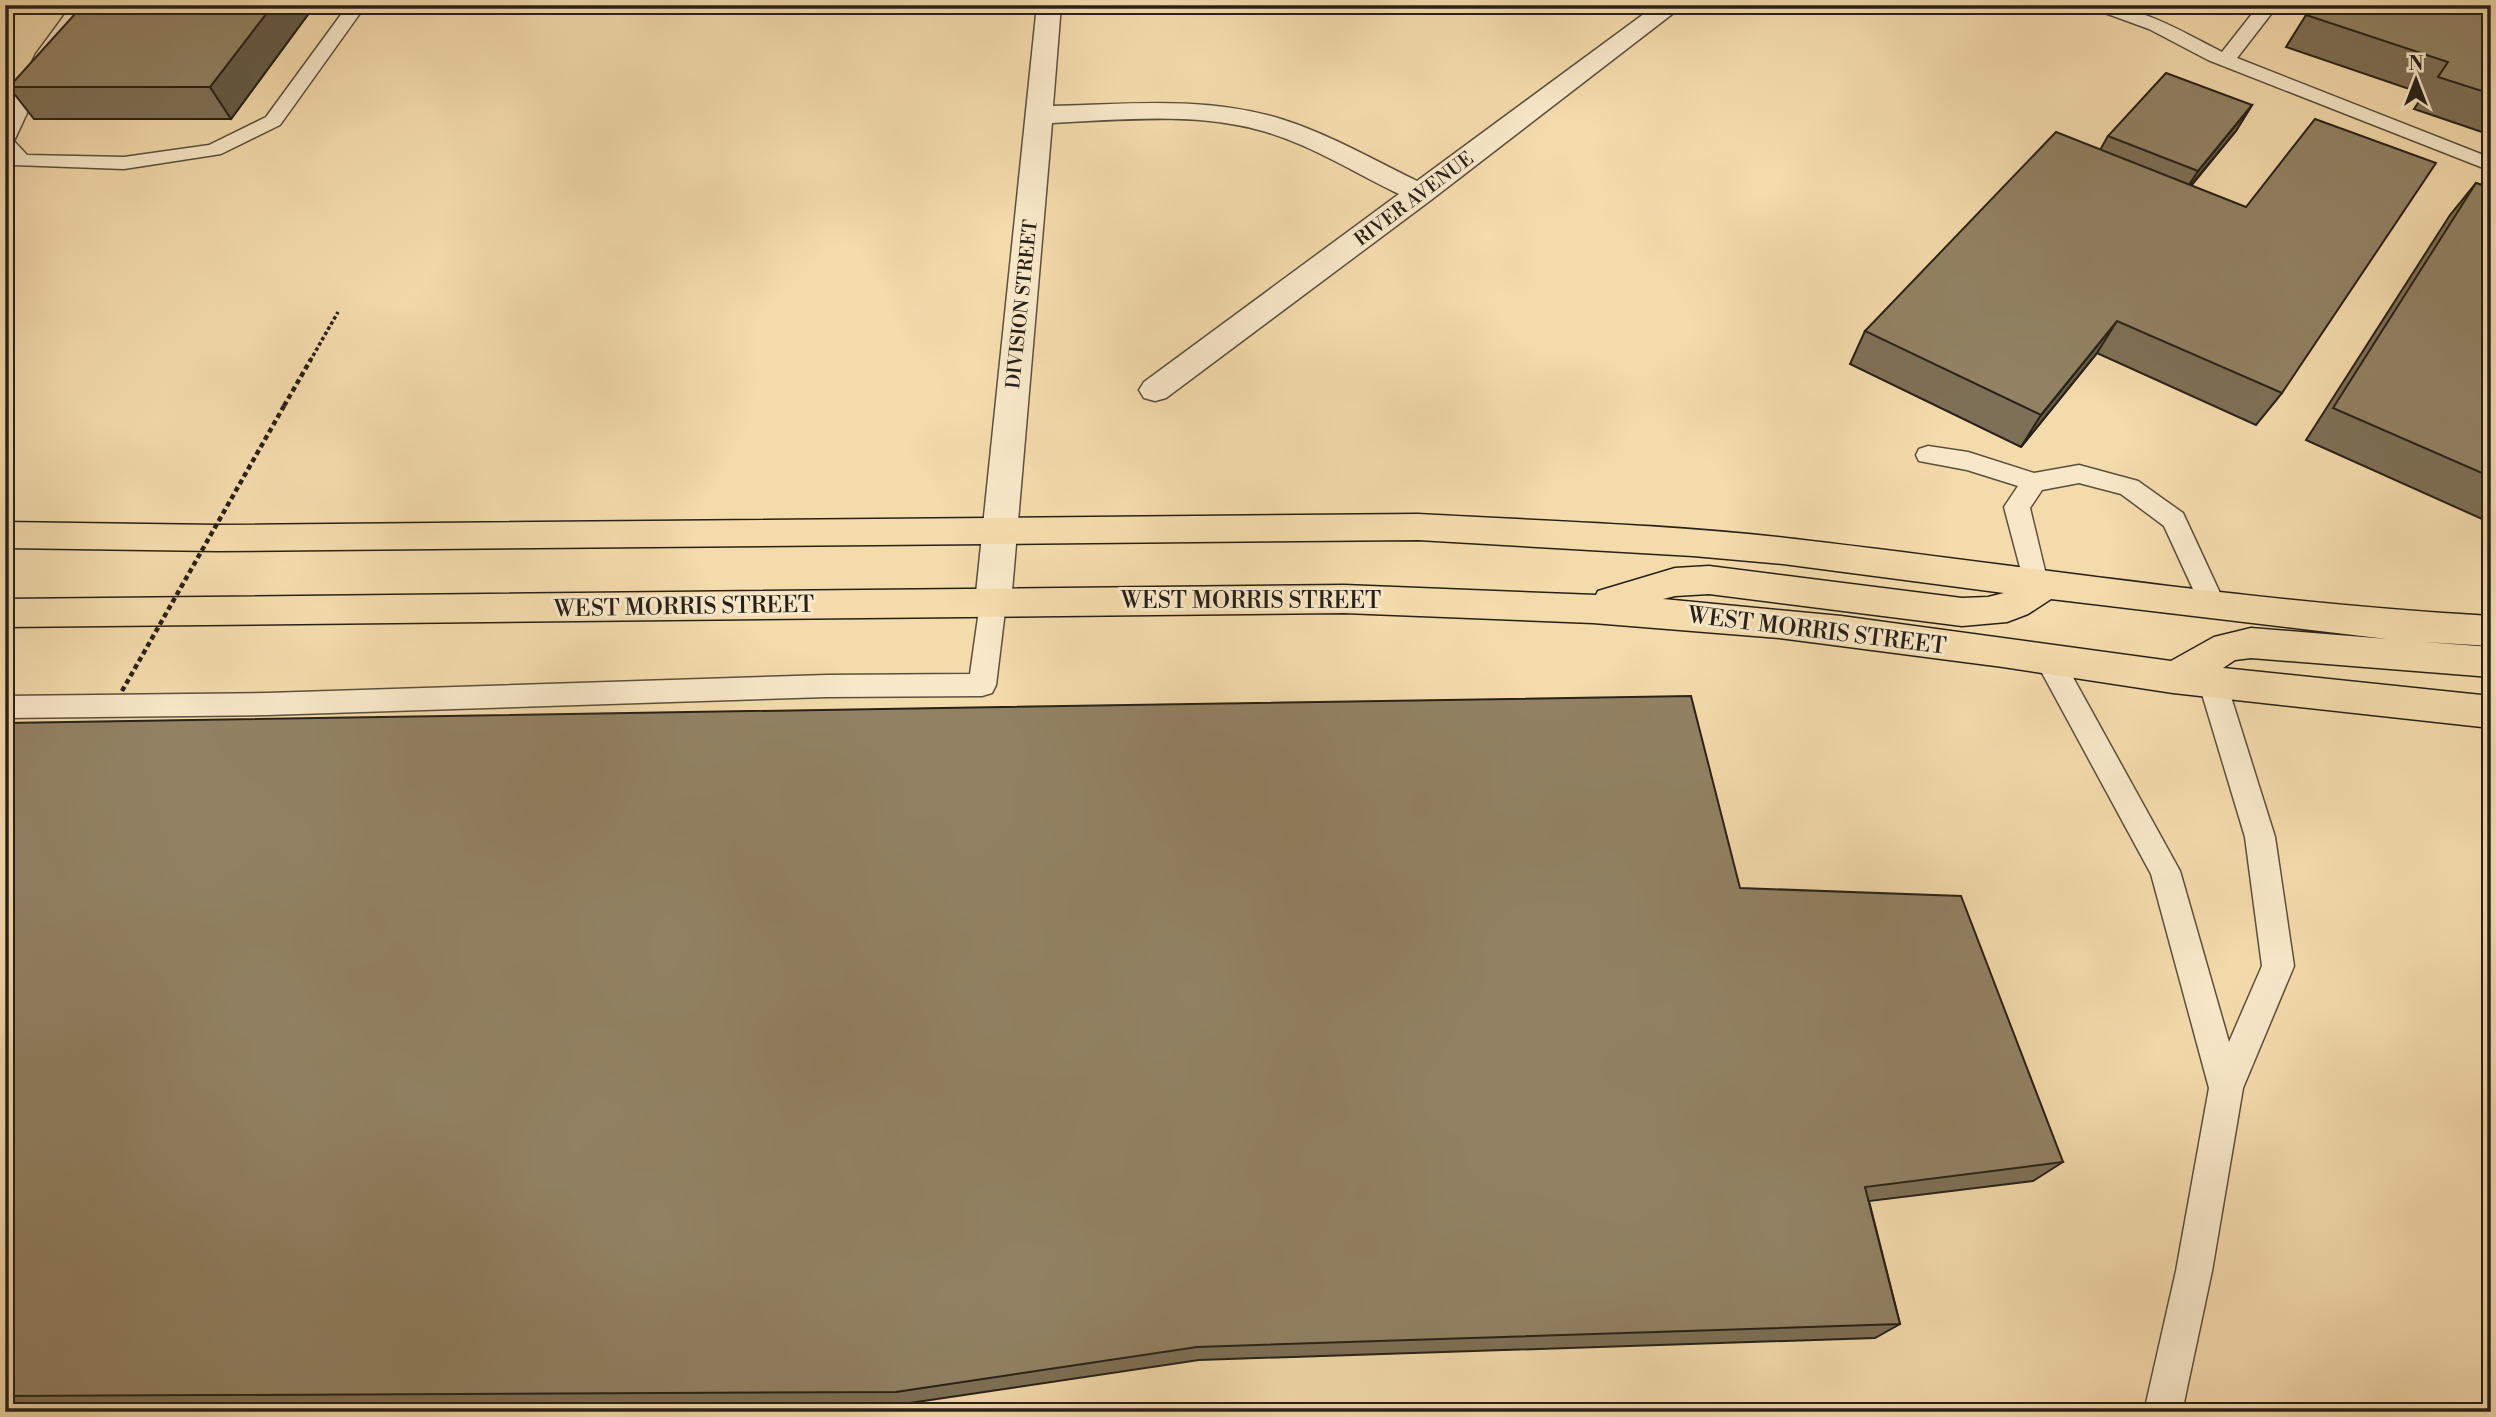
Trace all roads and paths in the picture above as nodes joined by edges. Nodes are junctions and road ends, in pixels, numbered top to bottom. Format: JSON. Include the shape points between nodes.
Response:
{"nodes":[{"id":1,"x":81,"y":5,"type":"edge"},
{"id":2,"x":357,"y":5,"type":"edge"},
{"id":3,"x":1049,"y":5,"type":"edge"},
{"id":4,"x":1672,"y":5,"type":"edge"},
{"id":5,"x":2101,"y":5,"type":"edge"},
{"id":6,"x":2269,"y":5,"type":"edge"},
{"id":7,"x":2225,"y":60,"type":"junction"},
{"id":8,"x":1039,"y":115,"type":"junction"},
{"id":9,"x":5,"y":141,"type":"edge"},
{"id":10,"x":2491,"y":165,"type":"edge"},
{"id":11,"x":1421,"y":194,"type":"junction"},
{"id":12,"x":338,"y":312,"type":"dead end"},
{"id":13,"x":1155,"y":390,"type":"dead end"},
{"id":14,"x":1928,"y":455,"type":"dead end"},
{"id":15,"x":1968,"y":461,"type":"junction"},
{"id":16,"x":2034,"y":482,"type":"junction"},
{"id":17,"x":2017,"y":507,"type":"junction"},
{"id":18,"x":1000,"y":529,"type":"junction"},
{"id":19,"x":5,"y":535,"type":"edge"},
{"id":20,"x":2040,"y":583,"type":"junction"},
{"id":21,"x":993,"y":603,"type":"junction"},
{"id":22,"x":2213,"y":606,"type":"junction"},
{"id":23,"x":1589,"y":608,"type":"junction"},
{"id":24,"x":5,"y":614,"type":"edge"},
{"id":25,"x":2491,"y":631,"type":"edge"},
{"id":26,"x":2049,"y":660,"type":"junction"},
{"id":27,"x":2491,"y":662,"type":"edge"},
{"id":28,"x":2173,"y":678,"type":"junction"},
{"id":29,"x":2213,"y":684,"type":"junction"},
{"id":30,"x":122,"y":691,"type":"dead end"},
{"id":31,"x":5,"y":707,"type":"edge"},
{"id":32,"x":2491,"y":712,"type":"edge"},
{"id":33,"x":2226,"y":1088,"type":"junction"},
{"id":34,"x":2163,"y":1412,"type":"edge"}],
"edges":[{"from":1,"to":9,"type":"lane","via":[[45,54]]},
{"from":2,"to":9,"type":"lane","via":[[273,121],[214,150],[124,163],[21,161]]},
{"from":3,"to":8,"type":"street","name":"DIVISION STREET"},
{"from":4,"to":11,"type":"street","name":"RIVER AVENUE"},
{"from":5,"to":7,"type":"lane","via":[[2155,25]]},
{"from":6,"to":7,"type":"lane"},
{"from":7,"to":10,"type":"lane"},
{"from":8,"to":11,"type":"street","via":[[1177,112],[1233,116],[1300,136]]},
{"from":8,"to":18,"type":"street","name":"DIVISION STREET"},
{"from":11,"to":13,"type":"street","name":"RIVER AVENUE"},
{"from":12,"to":30,"type":"path","bridge":true},
{"from":14,"to":15,"type":"lane"},
{"from":15,"to":16,"type":"lane"},
{"from":15,"to":17,"type":"lane"},
{"from":16,"to":17,"type":"lane"},
{"from":16,"to":22,"type":"lane","via":[[2080,474],[2129,487],[2174,520]]},
{"from":17,"to":20,"type":"lane"},
{"from":18,"to":19,"type":"main road","via":[[257,538]]},
{"from":18,"to":20,"type":"main road","via":[[1431,528],[1770,549]]},
{"from":18,"to":21,"type":"street","name":"DIVISION STREET"},
{"from":20,"to":22,"type":"main road"},
{"from":20,"to":23,"type":"main road","via":[[2017,604],[1992,613],[1709,580],[1675,582]]},
{"from":21,"to":23,"type":"main road","name":"WEST MORRIS STREET","via":[[1344,599]]},
{"from":21,"to":24,"type":"main road","name":"WEST MORRIS STREET"},
{"from":21,"to":31,"type":"lane","via":[[982,685]]},
{"from":22,"to":25,"type":"main road"},
{"from":23,"to":26,"type":"main road","name":"WEST MORRIS STREET","via":[[1842,631]]},
{"from":26,"to":28,"type":"main road","name":"WEST MORRIS STREET"},
{"from":26,"to":33,"type":"lane","via":[[2165,871]]},
{"from":27,"to":28,"type":"main road","via":[[2251,643],[2227,647]]},
{"from":28,"to":29,"type":"main road","name":"WEST MORRIS STREET"},
{"from":29,"to":32,"type":"main road","name":"WEST MORRIS STREET"},
{"from":29,"to":33,"type":"lane","via":[[2260,837],[2278,967]]},
{"from":33,"to":34,"type":"lane","via":[[2194,1271]]}]}
